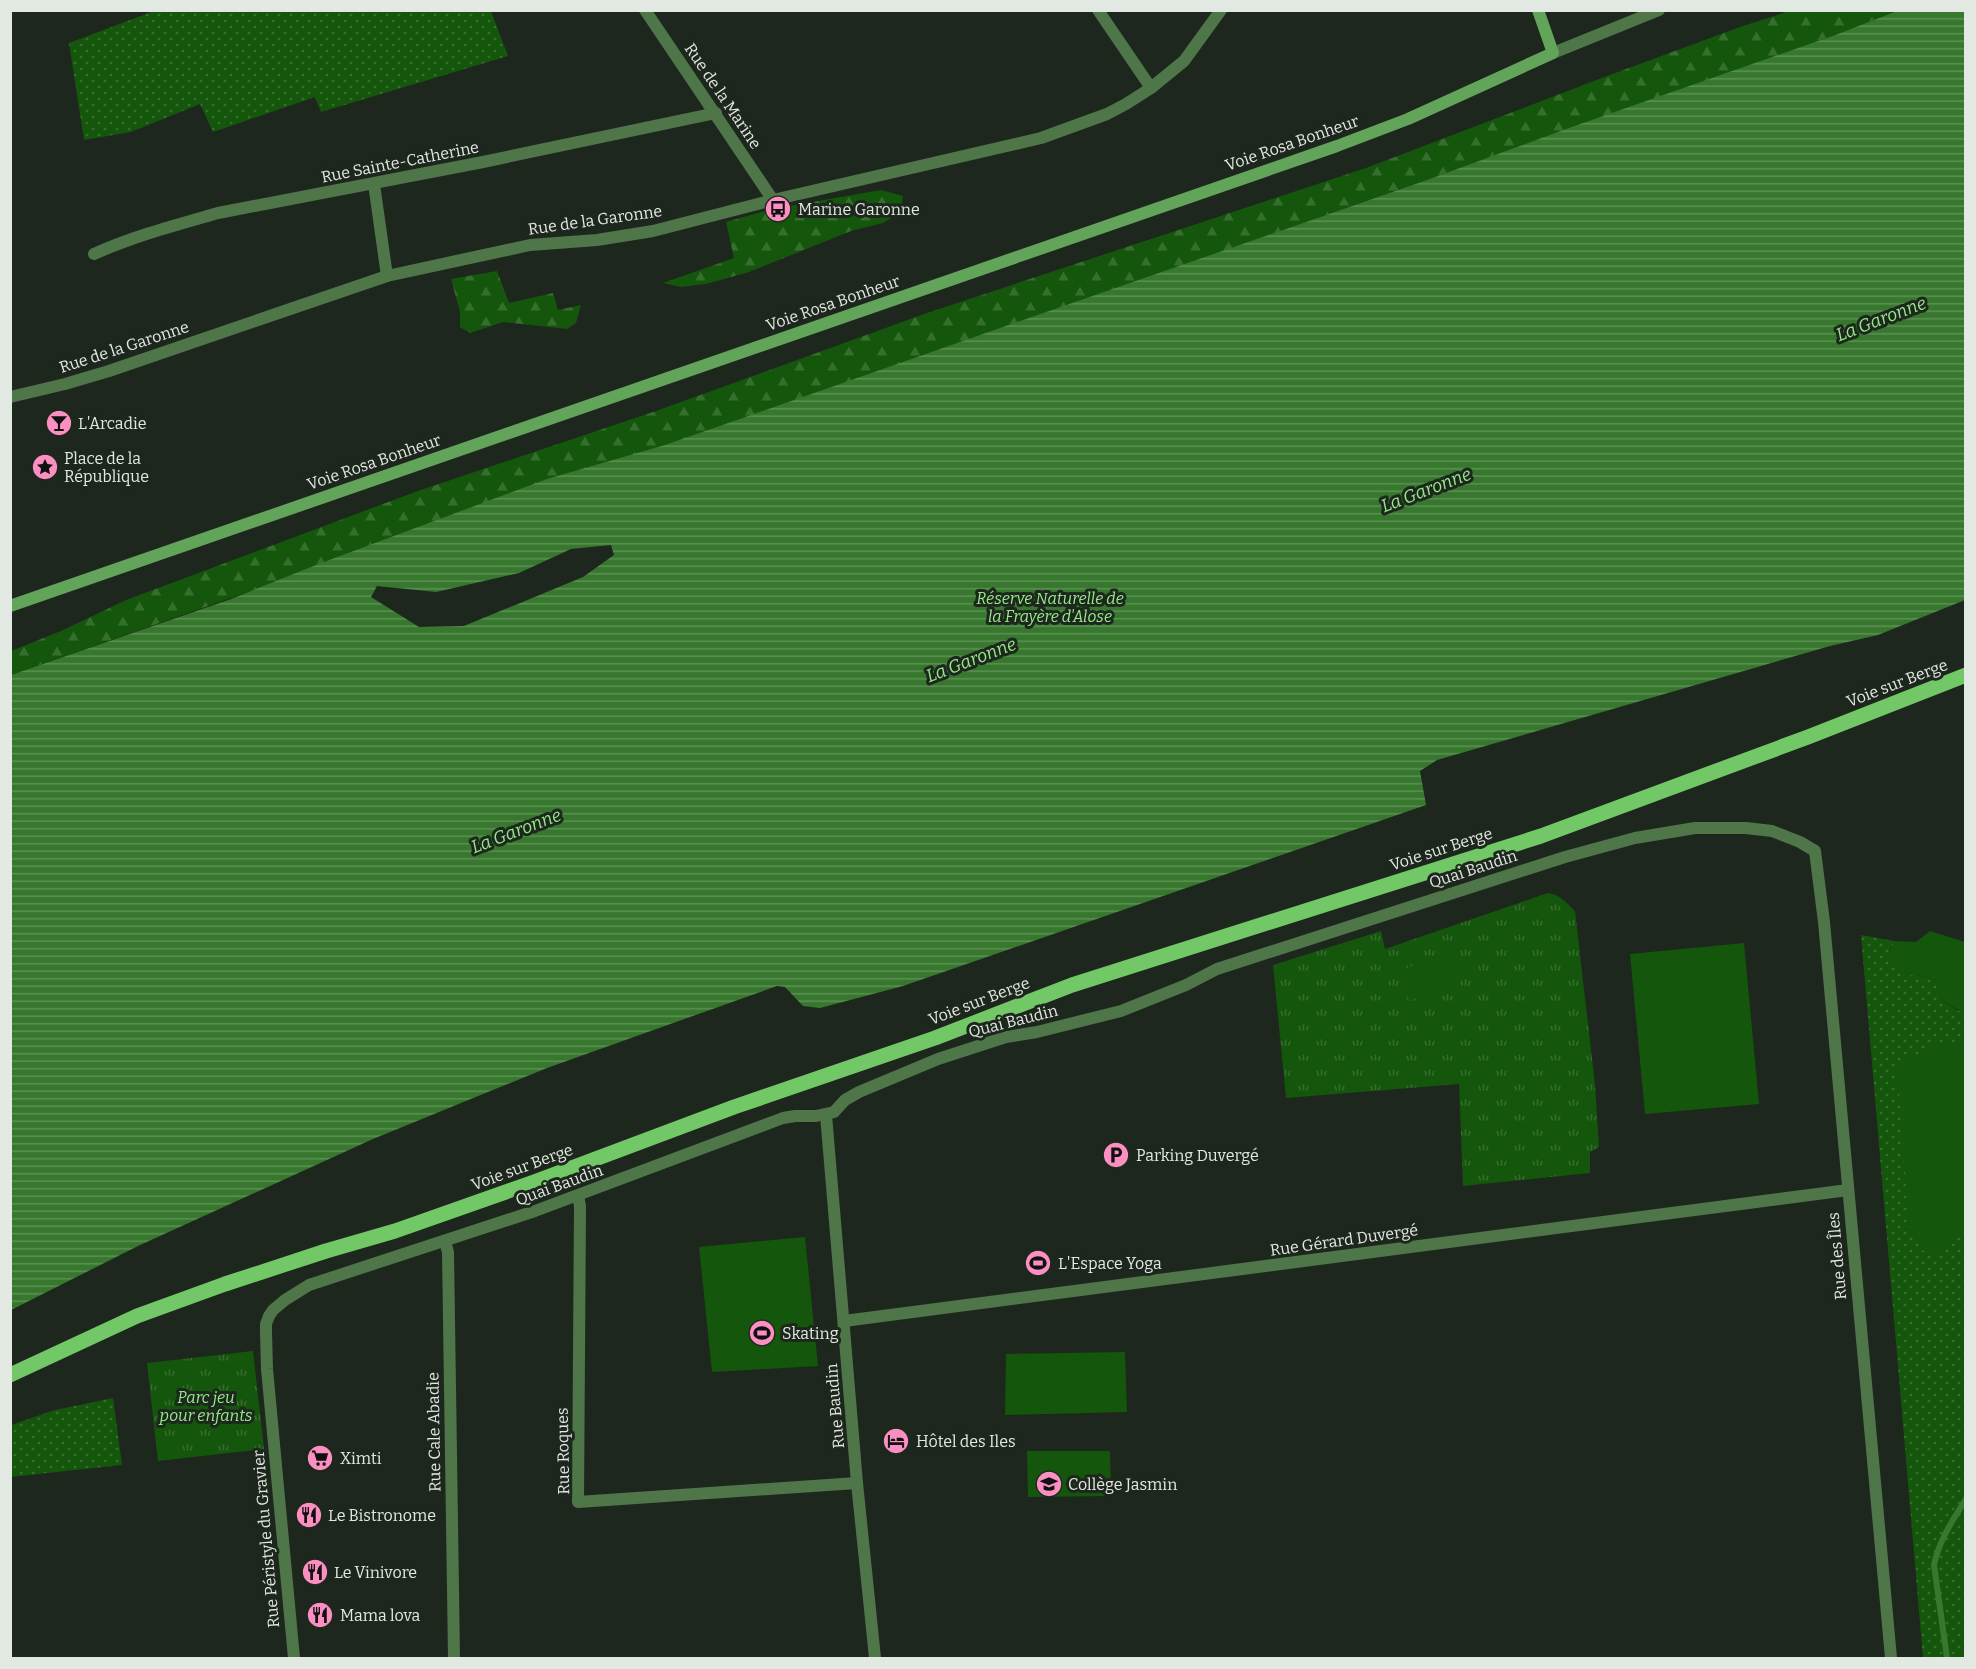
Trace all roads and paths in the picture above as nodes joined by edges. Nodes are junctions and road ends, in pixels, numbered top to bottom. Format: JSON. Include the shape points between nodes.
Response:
{"nodes":[{"id":1,"x":645,"y":10,"type":"edge"},
{"id":2,"x":1098,"y":10,"type":"edge"},
{"id":3,"x":1221,"y":10,"type":"edge"},
{"id":4,"x":1538,"y":10,"type":"edge"},
{"id":5,"x":1659,"y":10,"type":"edge"},
{"id":6,"x":1553,"y":53,"type":"junction"},
{"id":7,"x":1151,"y":88,"type":"junction"},
{"id":8,"x":716,"y":113,"type":"junction"},
{"id":9,"x":374,"y":184,"type":"junction"},
{"id":10,"x":773,"y":200,"type":"junction"},
{"id":11,"x":94,"y":254,"type":"dead end"},
{"id":12,"x":387,"y":276,"type":"junction"},
{"id":13,"x":10,"y":397,"type":"edge"},
{"id":14,"x":10,"y":606,"type":"edge"},
{"id":15,"x":1965,"y":675,"type":"edge"},
{"id":16,"x":1815,"y":851,"type":"joint"},
{"id":17,"x":826,"y":1115,"type":"junction"},
{"id":18,"x":1848,"y":1190,"type":"junction"},
{"id":19,"x":578,"y":1196,"type":"junction"},
{"id":20,"x":445,"y":1242,"type":"junction"},
{"id":21,"x":844,"y":1321,"type":"junction"},
{"id":22,"x":266,"y":1344,"type":"joint"},
{"id":23,"x":10,"y":1375,"type":"edge"},
{"id":24,"x":857,"y":1483,"type":"junction"},
{"id":25,"x":294,"y":1659,"type":"edge"},
{"id":26,"x":454,"y":1659,"type":"edge"},
{"id":27,"x":875,"y":1659,"type":"edge"},
{"id":28,"x":1891,"y":1659,"type":"edge"}],
"edges":[{"from":1,"to":8,"type":"street","name":"Rue de la Marine"},
{"from":2,"to":7,"type":"street"},
{"from":3,"to":7,"type":"street","name":"Rue de la Garonne","via":[[1184,61]]},
{"from":4,"to":6,"type":"street"},
{"from":5,"to":6,"type":"street","name":"Voie Rosa Bonheur"},
{"from":6,"to":14,"type":"street","name":"Voie Rosa Bonheur","via":[[1408,119],[1337,146]]},
{"from":7,"to":10,"type":"street","name":"Rue de la Garonne","via":[[1107,114],[1041,138]]},
{"from":8,"to":9,"type":"street","name":"Rue Sainte-Catherine"},
{"from":8,"to":10,"type":"street","name":"Rue de la Marine"},
{"from":9,"to":11,"type":"street","name":"Rue Sainte-Catherine","via":[[218,213]]},
{"from":9,"to":12,"type":"street"},
{"from":10,"to":12,"type":"street","name":"Rue de la Garonne","via":[[653,231],[530,245]]},
{"from":12,"to":13,"type":"street","name":"Rue de la Garonne","via":[[109,371]]},
{"from":15,"to":23,"type":"main road","name":"Voie sur Berge","via":[[1541,836],[1072,985],[935,1038],[395,1231],[225,1284],[137,1316]]},
{"from":16,"to":17,"type":"street","name":"Quai Baudin","via":[[1772,831],[1746,828],[1695,828],[1635,838],[1278,948],[1217,969],[1121,1011],[1006,1037],[938,1059],[859,1092]]},
{"from":16,"to":18,"type":"street","name":"Rue des Îles"},
{"from":17,"to":19,"type":"street","name":"Quai Baudin","via":[[783,1118]]},
{"from":17,"to":21,"type":"street","name":"Rue Baudin"},
{"from":18,"to":21,"type":"street","name":"Rue Gérard Duvergé"},
{"from":18,"to":28,"type":"street","name":"Rue des Îles"},
{"from":19,"to":20,"type":"street","name":"Quai Baudin"},
{"from":19,"to":24,"type":"street","name":"Rue Roques","via":[[578,1502]]},
{"from":20,"to":22,"type":"street","name":"Quai Baudin","via":[[309,1285],[273,1310],[266,1324]]},
{"from":20,"to":26,"type":"street","name":"Rue Cale Abadie"},
{"from":21,"to":24,"type":"street","name":"Rue Baudin"},
{"from":22,"to":25,"type":"street","name":"Rue Péristyle du Gravier"},
{"from":24,"to":27,"type":"street","name":"Rue Baudin"}]}
